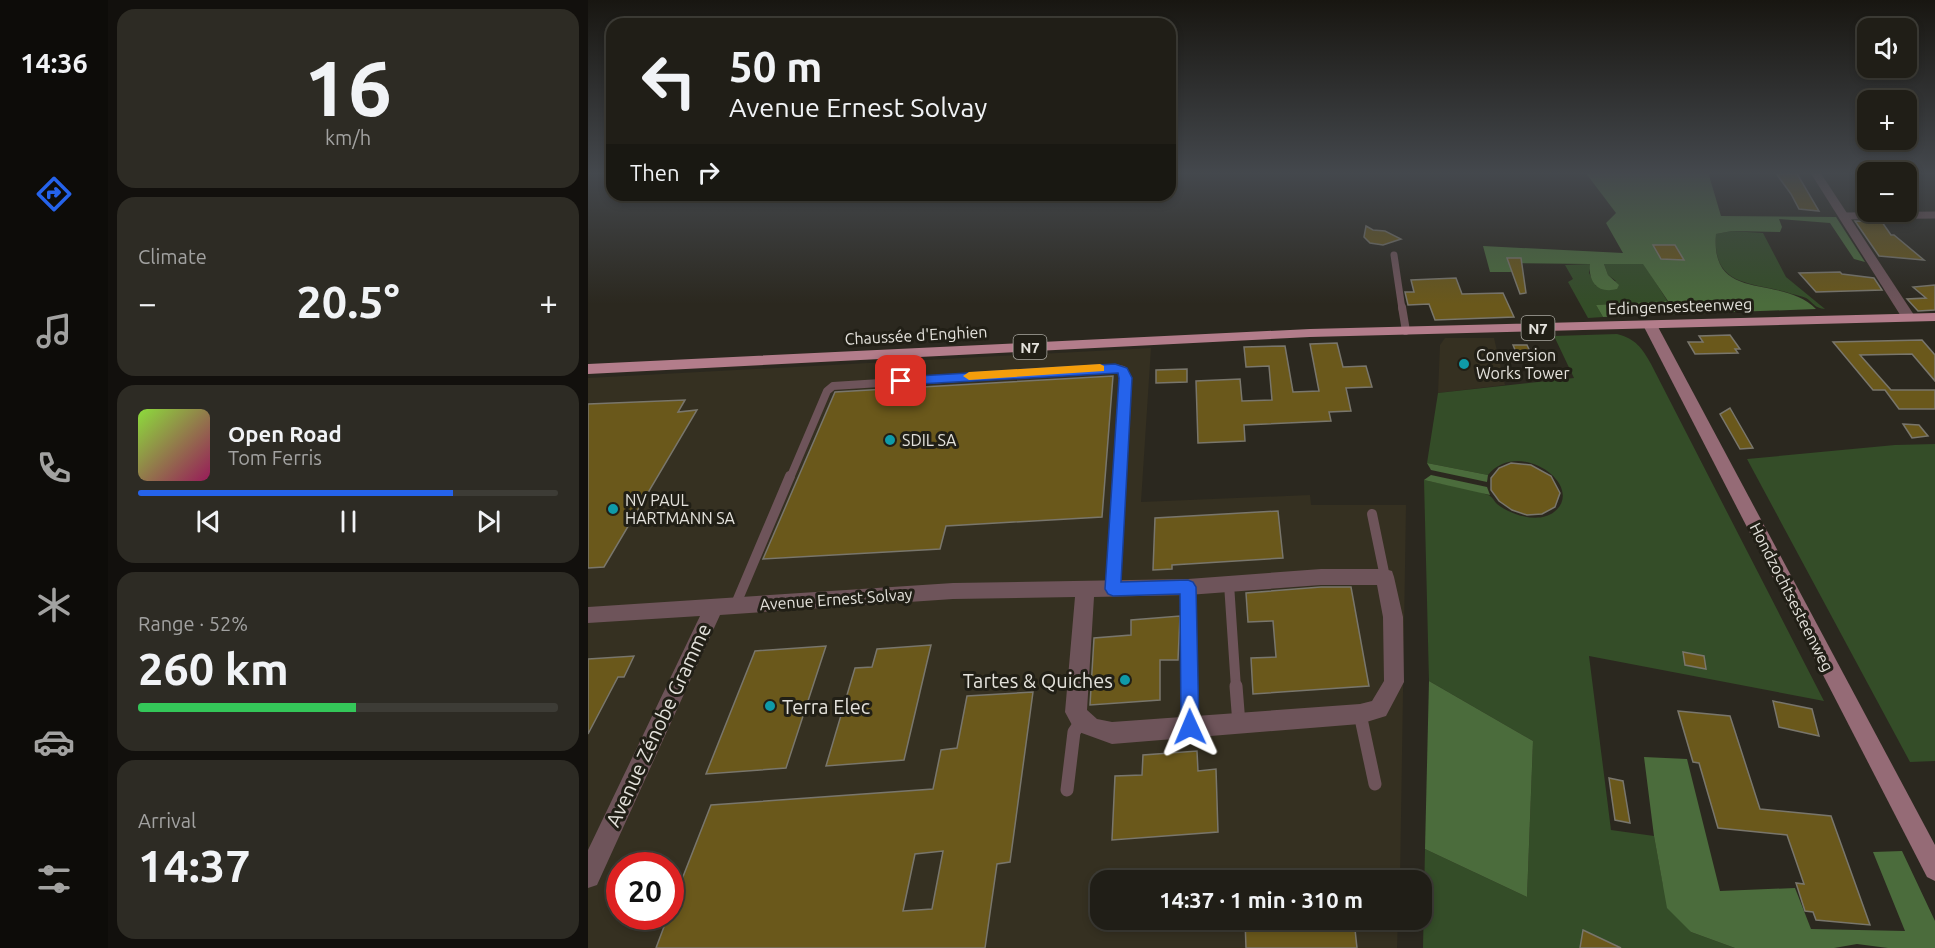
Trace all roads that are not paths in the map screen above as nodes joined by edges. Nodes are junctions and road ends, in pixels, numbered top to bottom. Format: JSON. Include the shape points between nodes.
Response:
{"nodes":[{"id":1,"x":1843,"y":216,"type":"edge"},
{"id":2,"x":1395,"y":255,"type":"dead end"},
{"id":3,"x":1935,"y":317,"type":"edge"},
{"id":4,"x":1909,"y":318,"type":"junction"},
{"id":5,"x":1650,"y":325,"type":"junction"},
{"id":6,"x":1427,"y":330,"type":"joint"},
{"id":7,"x":1406,"y":331,"type":"junction"},
{"id":8,"x":588,"y":369,"type":"edge"},
{"id":9,"x":1372,"y":514,"type":"dead end"},
{"id":10,"x":1385,"y":577,"type":"junction"},
{"id":11,"x":1229,"y":584,"type":"junction"},
{"id":12,"x":1188,"y":587,"type":"junction"},
{"id":13,"x":1113,"y":589,"type":"junction"},
{"id":14,"x":1085,"y":590,"type":"junction"},
{"id":15,"x":724,"y":607,"type":"junction"},
{"id":16,"x":588,"y":615,"type":"edge"},
{"id":17,"x":1360,"y":714,"type":"junction"},
{"id":18,"x":1082,"y":722,"type":"junction"},
{"id":19,"x":1239,"y":724,"type":"junction"},
{"id":20,"x":1190,"y":727,"type":"junction"},
{"id":21,"x":1375,"y":784,"type":"dead end"},
{"id":22,"x":1067,"y":790,"type":"dead end"},
{"id":23,"x":1935,"y":869,"type":"edge"},
{"id":24,"x":588,"y":876,"type":"edge"}],
"edges":[{"from":1,"to":4,"type":"street"},
{"from":2,"to":7,"type":"lane"},
{"from":3,"to":4,"type":"main road","name":"Edingensesteenweg","number":"N7"},
{"from":4,"to":5,"type":"main road","name":"Edingensesteenweg","number":"N7"},
{"from":5,"to":6,"type":"main road","name":"Edingensesteenweg","number":"N7"},
{"from":5,"to":23,"type":"main road","name":"Hondzochtsesteenweg"},
{"from":6,"to":7,"type":"main road","name":"Chaussée d'Enghien","number":"N7"},
{"from":7,"to":8,"type":"main road","name":"Chaussée d'Enghien","number":"N7"},
{"from":9,"to":10,"type":"lane"},
{"from":10,"to":11,"type":"street","name":"Avenue Ernest Solvay"},
{"from":10,"to":17,"type":"street","via":[[1394,617],[1394,682],[1379,709]]},
{"from":11,"to":12,"type":"street","name":"Avenue Ernest Solvay"},
{"from":11,"to":19,"type":"lane"},
{"from":12,"to":13,"type":"street","name":"Avenue Ernest Solvay"},
{"from":12,"to":20,"type":"lane"},
{"from":13,"to":14,"type":"street","name":"Avenue Ernest Solvay"},
{"from":13,"to":15,"type":"lane","via":[[1125,378],[1123,370],[1115,368],[833,386],[827,391]]},
{"from":14,"to":15,"type":"street","name":"Avenue Ernest Solvay","via":[[953,591]]},
{"from":14,"to":18,"type":"street","via":[[1076,712]]},
{"from":15,"to":16,"type":"street","name":"Avenue Ernest Solvay"},
{"from":15,"to":24,"type":"street","name":"Avenue Zénobe Gramme"},
{"from":17,"to":19,"type":"street"},
{"from":17,"to":21,"type":"lane"},
{"from":18,"to":20,"type":"street","via":[[1112,733]]},
{"from":18,"to":22,"type":"lane","via":[[1074,732]]},
{"from":19,"to":20,"type":"street"}]}
